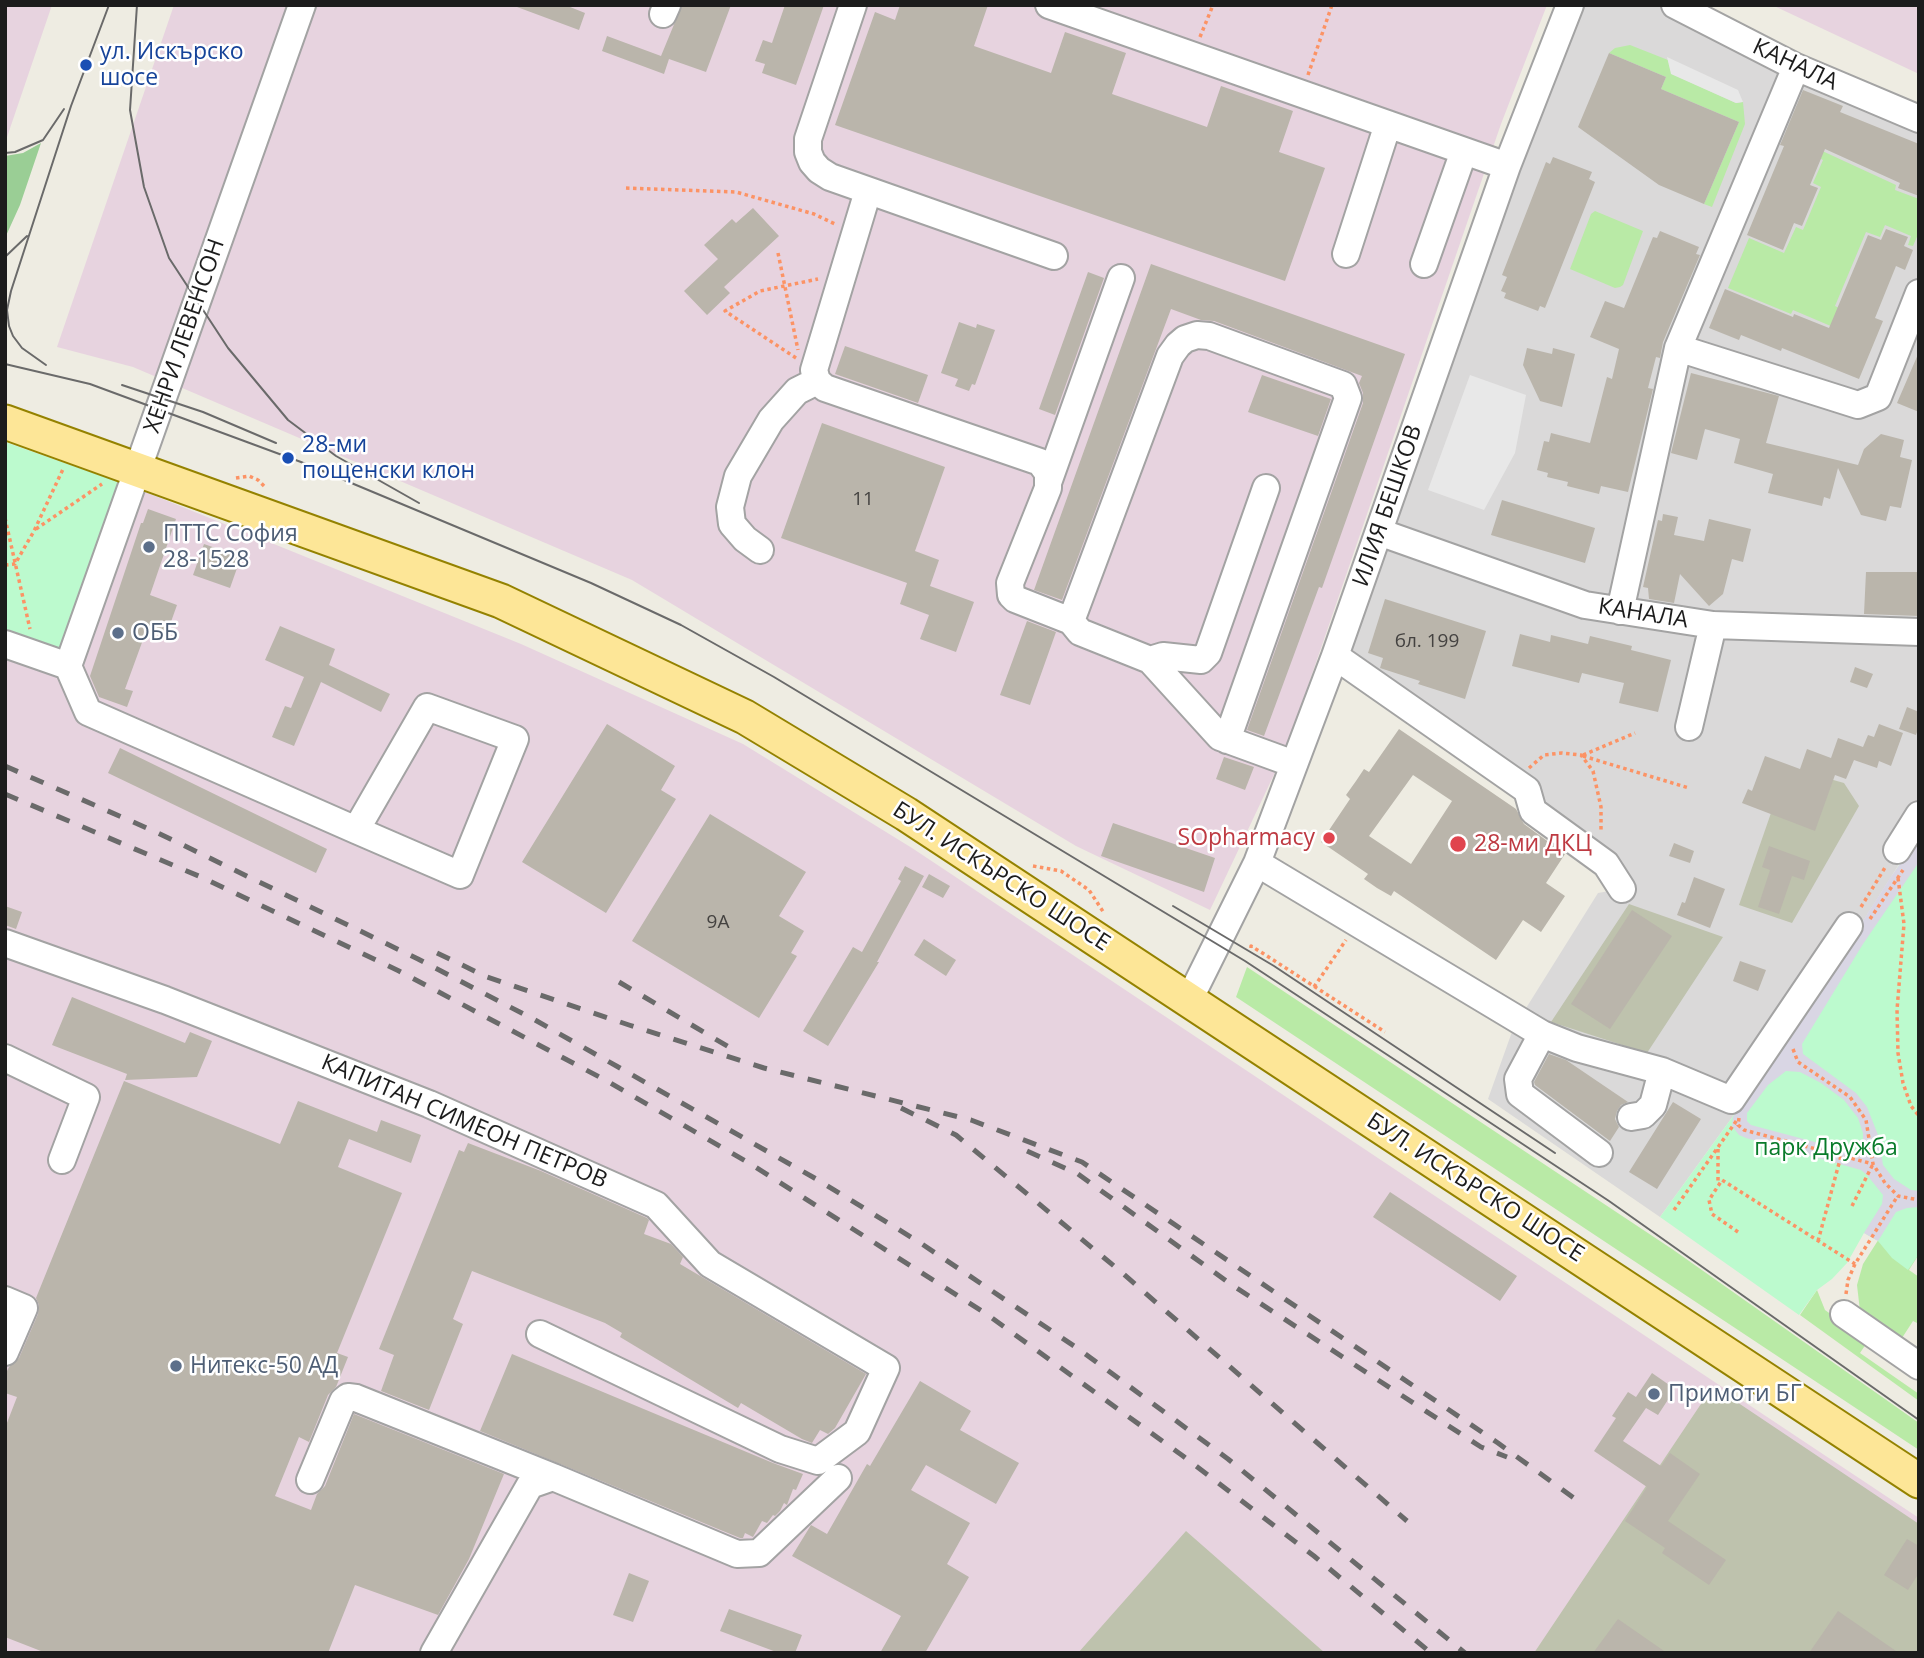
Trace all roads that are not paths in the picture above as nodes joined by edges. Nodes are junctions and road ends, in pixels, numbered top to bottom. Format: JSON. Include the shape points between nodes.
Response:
{"nodes":[{"id":1,"x":302,"y":5,"type":"edge"},
{"id":2,"x":853,"y":5,"type":"edge"},
{"id":3,"x":1049,"y":5,"type":"edge"},
{"id":4,"x":1570,"y":5,"type":"edge"},
{"id":5,"x":1675,"y":5,"type":"edge"},
{"id":6,"x":1796,"y":67,"type":"junction"},
{"id":7,"x":1919,"y":119,"type":"edge"},
{"id":8,"x":1388,"y":124,"type":"junction"},
{"id":9,"x":1464,"y":150,"type":"junction"},
{"id":10,"x":1507,"y":166,"type":"junction"},
{"id":11,"x":868,"y":191,"type":"junction"},
{"id":12,"x":1346,"y":254,"type":"dead end"},
{"id":13,"x":1054,"y":256,"type":"dead end"},
{"id":14,"x":1424,"y":264,"type":"dead end"},
{"id":15,"x":1121,"y":278,"type":"dead end"},
{"id":16,"x":1919,"y":293,"type":"edge"},
{"id":17,"x":1678,"y":348,"type":"junction"},
{"id":18,"x":817,"y":381,"type":"junction"},
{"id":19,"x":5,"y":422,"type":"edge"},
{"id":20,"x":124,"y":474,"type":"junction"},
{"id":21,"x":1049,"y":480,"type":"junction"},
{"id":22,"x":1266,"y":488,"type":"dead end"},
{"id":23,"x":1379,"y":532,"type":"junction"},
{"id":24,"x":760,"y":550,"type":"dead end"},
{"id":25,"x":1619,"y":611,"type":"junction"},
{"id":26,"x":1071,"y":621,"type":"junction"},
{"id":27,"x":1713,"y":625,"type":"junction"},
{"id":28,"x":1919,"y":632,"type":"edge"},
{"id":29,"x":5,"y":644,"type":"edge"},
{"id":30,"x":1335,"y":656,"type":"junction"},
{"id":31,"x":1150,"y":660,"type":"junction"},
{"id":32,"x":68,"y":666,"type":"junction"},
{"id":33,"x":1689,"y":726,"type":"dead end"},
{"id":34,"x":1227,"y":740,"type":"junction"},
{"id":35,"x":1294,"y":764,"type":"junction"},
{"id":36,"x":1919,"y":815,"type":"edge"},
{"id":37,"x":356,"y":830,"type":"junction"},
{"id":38,"x":1901,"y":859,"type":"road end"},
{"id":39,"x":1257,"y":863,"type":"junction"},
{"id":40,"x":1622,"y":889,"type":"dead end"},
{"id":41,"x":1858,"y":925,"type":"road end"},
{"id":42,"x":5,"y":943,"type":"edge"},
{"id":43,"x":1189,"y":1000,"type":"junction"},
{"id":44,"x":1542,"y":1034,"type":"junction"},
{"id":45,"x":5,"y":1058,"type":"edge"},
{"id":46,"x":1662,"y":1071,"type":"junction"},
{"id":47,"x":1631,"y":1117,"type":"dead end"},
{"id":48,"x":1600,"y":1153,"type":"dead end"},
{"id":49,"x":62,"y":1160,"type":"dead end"},
{"id":50,"x":5,"y":1300,"type":"edge"},
{"id":51,"x":1844,"y":1314,"type":"road end"},
{"id":52,"x":540,"y":1334,"type":"dead end"},
{"id":53,"x":5,"y":1352,"type":"edge"},
{"id":54,"x":1919,"y":1366,"type":"edge"},
{"id":55,"x":553,"y":1477,"type":"junction"},
{"id":56,"x":838,"y":1478,"type":"dead end"},
{"id":57,"x":310,"y":1479,"type":"dead end"},
{"id":58,"x":1919,"y":1481,"type":"edge"},
{"id":59,"x":434,"y":1653,"type":"edge"}],
"edges":[{"from":1,"to":20,"type":"street","name":"ХЕНРИ ЛЕВЕНСОН"},
{"from":2,"to":11,"type":"street","via":[[807,139],[808,152],[819,170]]},
{"from":3,"to":8,"type":"street"},
{"from":4,"to":10,"type":"street","name":"ИЛИЯ БЕШКОВ"},
{"from":5,"to":6,"type":"street","name":"КАНАЛА"},
{"from":6,"to":7,"type":"street","name":"КАНАЛА"},
{"from":6,"to":17,"type":"street"},
{"from":8,"to":9,"type":"street"},
{"from":8,"to":12,"type":"street"},
{"from":9,"to":10,"type":"street"},
{"from":9,"to":14,"type":"street"},
{"from":10,"to":23,"type":"street","name":"ИЛИЯ БЕШКОВ"},
{"from":11,"to":13,"type":"street"},
{"from":11,"to":18,"type":"street","via":[[814,370]]},
{"from":15,"to":21,"type":"street"},
{"from":16,"to":17,"type":"street","via":[[1878,397],[1858,405]]},
{"from":17,"to":25,"type":"street"},
{"from":18,"to":21,"type":"street","via":[[825,388],[1040,462]]},
{"from":18,"to":24,"type":"street","via":[[797,391],[771,420],[738,476],[730,507],[732,524]]},
{"from":19,"to":20,"type":"main road","name":"БУЛ. ИСКЪРСКО ШОСЕ"},
{"from":20,"to":32,"type":"street","name":"ХЕНРИ ЛЕВЕНСОН"},
{"from":20,"to":43,"type":"main road","name":"БУЛ. ИСКЪРСКО ШОСЕ","via":[[501,601],[745,717],[906,814]]},
{"from":21,"to":26,"type":"street","via":[[1009,589],[1015,599]]},
{"from":22,"to":31,"type":"street","via":[[1209,653],[1201,660],[1163,656]]},
{"from":23,"to":25,"type":"street","name":"КАНАЛА","via":[[1585,605]]},
{"from":23,"to":30,"type":"street","name":"ИЛИЯ БЕШКОВ"},
{"from":25,"to":27,"type":"street","name":"КАНАЛА"},
{"from":26,"to":31,"type":"street","via":[[1080,632]]},
{"from":26,"to":34,"type":"street","via":[[1178,345],[1197,335],[1209,336],[1343,385],[1348,398]]},
{"from":27,"to":28,"type":"street","name":"КАНАЛА"},
{"from":27,"to":33,"type":"street"},
{"from":29,"to":32,"type":"street"},
{"from":30,"to":35,"type":"street","name":"ИЛИЯ БЕШКОВ"},
{"from":30,"to":40,"type":"street","via":[[1527,790],[1533,811],[1606,863]]},
{"from":31,"to":34,"type":"street"},
{"from":32,"to":37,"type":"street","via":[[88,712]]},
{"from":34,"to":35,"type":"street"},
{"from":35,"to":39,"type":"street","name":"ИЛИЯ БЕШКОВ"},
{"from":36,"to":38,"type":"street"},
{"from":37,"to":37,"type":"street","via":[[460,875],[515,740],[427,707]]},
{"from":39,"to":43,"type":"street","name":"ИЛИЯ БЕШКОВ"},
{"from":39,"to":44,"type":"street"},
{"from":41,"to":46,"type":"street","via":[[1731,1100]]},
{"from":42,"to":52,"type":"street","name":"КАПИТАН СИМЕОН ПЕТРОВ","via":[[165,1000],[429,1104],[656,1205],[710,1264],[886,1368],[857,1432],[818,1461],[780,1449]]},
{"from":43,"to":58,"type":"main road","name":"БУЛ. ИСКЪРСКО ШОСЕ"},
{"from":44,"to":46,"type":"street"},
{"from":44,"to":48,"type":"street","via":[[1518,1079],[1520,1094]]},
{"from":45,"to":49,"type":"street","via":[[86,1097]]},
{"from":46,"to":47,"type":"street","via":[[1653,1105],[1643,1115]]},
{"from":50,"to":53,"type":"street","via":[[24,1308]]},
{"from":51,"to":54,"type":"street"},
{"from":55,"to":56,"type":"street","via":[[737,1553],[760,1553]]},
{"from":55,"to":57,"type":"street","via":[[348,1397]]},
{"from":55,"to":59,"type":"street","via":[[530,1485]]}]}
